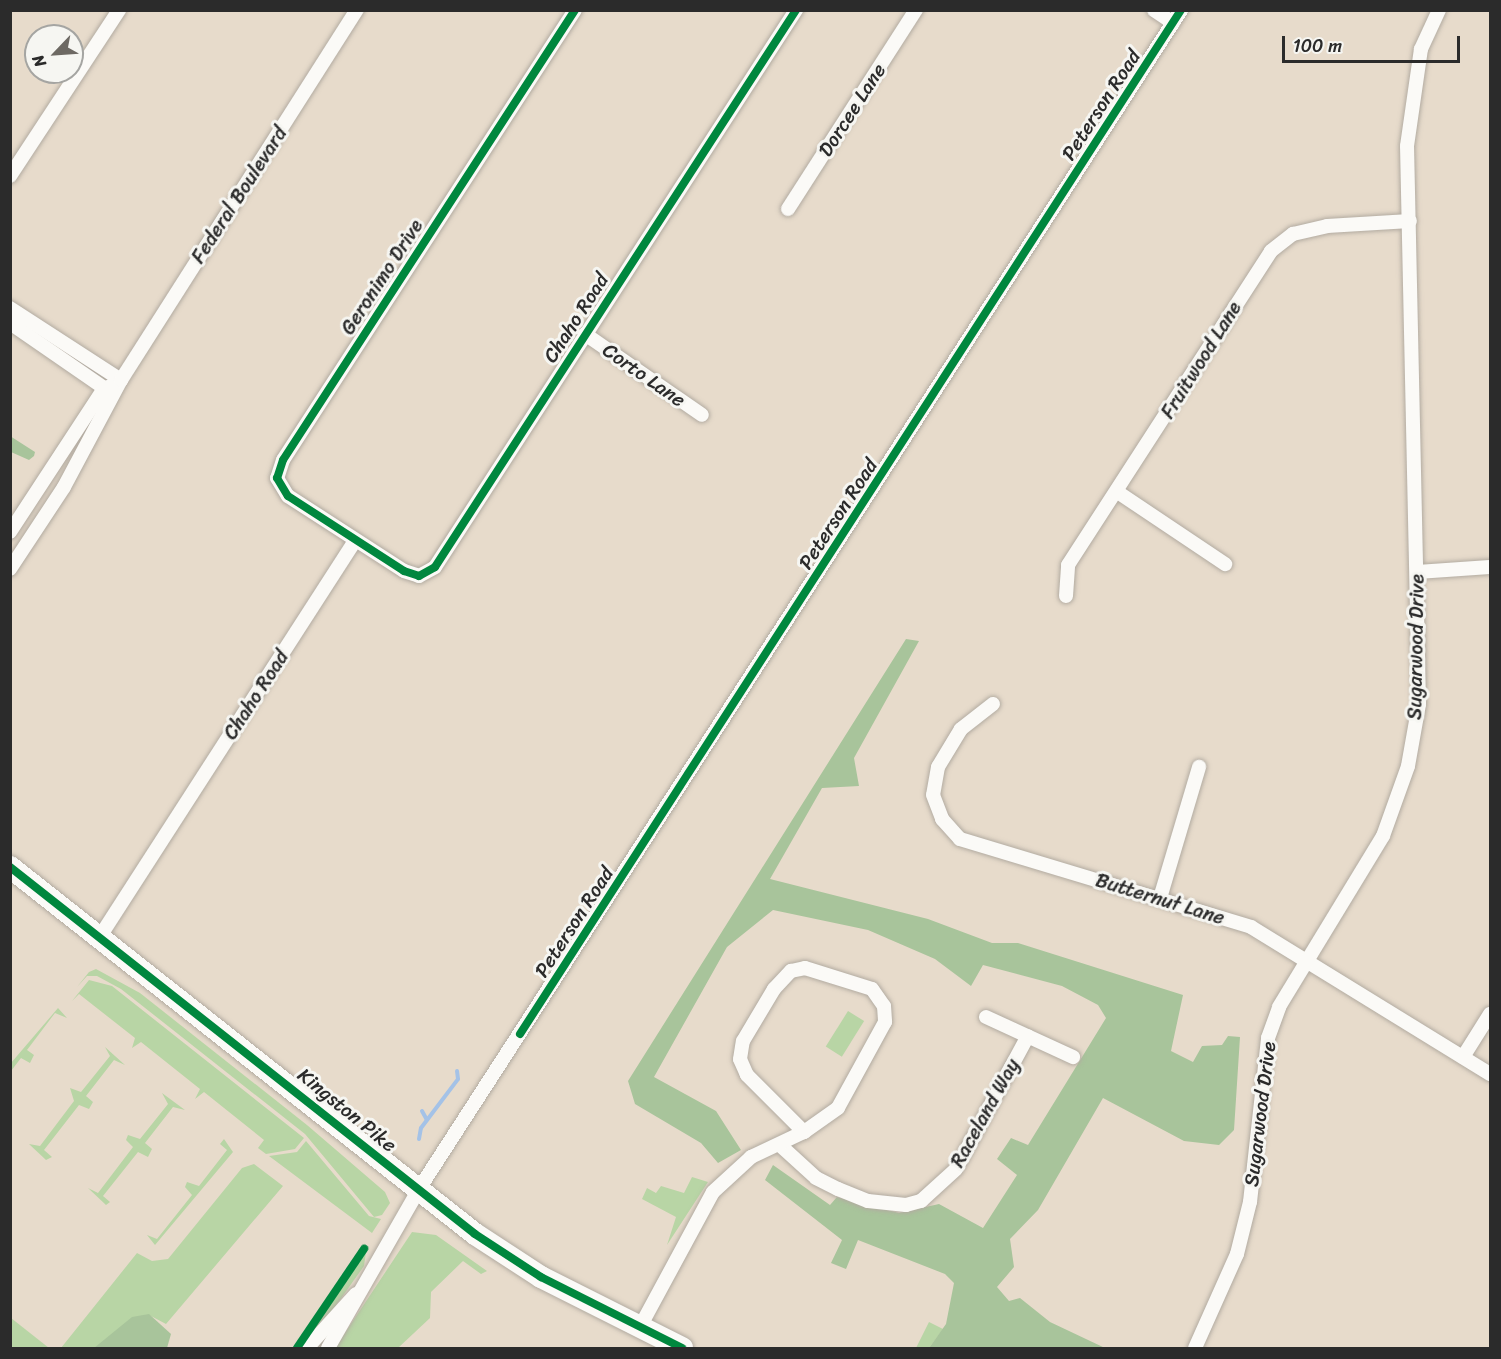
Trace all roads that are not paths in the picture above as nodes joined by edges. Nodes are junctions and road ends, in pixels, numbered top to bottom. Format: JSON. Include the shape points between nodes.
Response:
{"nodes":[{"id":1,"x":118,"y":10,"type":"edge"},
{"id":2,"x":357,"y":10,"type":"edge"},
{"id":3,"x":575,"y":10,"type":"edge"},
{"id":4,"x":916,"y":10,"type":"edge"},
{"id":5,"x":1154,"y":10,"type":"edge"},
{"id":6,"x":1181,"y":10,"type":"edge"},
{"id":7,"x":1439,"y":10,"type":"edge"},
{"id":8,"x":792,"y":12,"type":"edge"},
{"id":9,"x":1173,"y":23,"type":"junction"},
{"id":10,"x":10,"y":176,"type":"edge"},
{"id":11,"x":788,"y":209,"type":"dead end"},
{"id":12,"x":1410,"y":222,"type":"junction"},
{"id":13,"x":10,"y":308,"type":"edge"},
{"id":14,"x":10,"y":323,"type":"edge"},
{"id":15,"x":585,"y":334,"type":"junction"},
{"id":16,"x":67,"y":354,"type":"junction"},
{"id":17,"x":121,"y":380,"type":"junction"},
{"id":18,"x":110,"y":392,"type":"junction"},
{"id":19,"x":702,"y":415,"type":"dead end"},
{"id":20,"x":1119,"y":493,"type":"junction"},
{"id":21,"x":10,"y":532,"type":"edge"},
{"id":22,"x":355,"y":541,"type":"junction"},
{"id":23,"x":1225,"y":564,"type":"dead end"},
{"id":24,"x":1491,"y":567,"type":"edge"},
{"id":25,"x":10,"y":569,"type":"edge"},
{"id":26,"x":1418,"y":572,"type":"junction"},
{"id":27,"x":1066,"y":596,"type":"dead end"},
{"id":28,"x":993,"y":704,"type":"dead end"},
{"id":29,"x":1199,"y":767,"type":"dead end"},
{"id":30,"x":10,"y":867,"type":"edge"},
{"id":31,"x":1160,"y":898,"type":"junction"},
{"id":32,"x":99,"y":938,"type":"junction"},
{"id":33,"x":1308,"y":958,"type":"junction"},
{"id":34,"x":1491,"y":1014,"type":"edge"},
{"id":35,"x":986,"y":1017,"type":"dead end"},
{"id":36,"x":1028,"y":1036,"type":"junction"},
{"id":37,"x":1073,"y":1057,"type":"dead end"},
{"id":38,"x":1463,"y":1057,"type":"junction"},
{"id":39,"x":1491,"y":1074,"type":"edge"},
{"id":40,"x":804,"y":1132,"type":"junction"},
{"id":41,"x":782,"y":1146,"type":"junction"},
{"id":42,"x":419,"y":1189,"type":"junction"},
{"id":43,"x":360,"y":1290,"type":"junction"},
{"id":44,"x":640,"y":1327,"type":"junction"},
{"id":45,"x":307,"y":1348,"type":"edge"},
{"id":46,"x":328,"y":1348,"type":"edge"},
{"id":47,"x":682,"y":1348,"type":"edge"},
{"id":48,"x":1194,"y":1348,"type":"edge"}],
"edges":[{"from":1,"to":10,"type":"street"},
{"from":2,"to":17,"type":"street","name":"Federal Boulevard"},
{"from":3,"to":22,"type":"street","name":"Geronimo Drive","via":[[283,460],[277,478],[288,496]]},
{"from":4,"to":11,"type":"street","name":"Dorcee Lane"},
{"from":5,"to":9,"type":"street"},
{"from":6,"to":9,"type":"street","name":"Peterson Road"},
{"from":7,"to":12,"type":"street","name":"Sugarwood Drive","via":[[1421,49],[1407,146]]},
{"from":8,"to":15,"type":"street","name":"Chaho Road"},
{"from":9,"to":42,"type":"street","name":"Peterson Road"},
{"from":12,"to":20,"type":"street","name":"Fruitwood Lane","via":[[1327,226],[1293,234],[1271,251]]},
{"from":12,"to":26,"type":"street","name":"Sugarwood Drive"},
{"from":13,"to":16,"type":"street"},
{"from":14,"to":16,"type":"street"},
{"from":15,"to":19,"type":"street","name":"Corto Lane"},
{"from":15,"to":22,"type":"street","name":"Chaho Road","via":[[435,567],[419,576]]},
{"from":16,"to":17,"type":"street"},
{"from":16,"to":18,"type":"street"},
{"from":17,"to":18,"type":"street","name":"Federal Boulevard"},
{"from":18,"to":21,"type":"street","name":"Federal Boulevard"},
{"from":18,"to":25,"type":"street","name":"Federal Boulevard"},
{"from":20,"to":23,"type":"street"},
{"from":20,"to":27,"type":"street","name":"Fruitwood Lane","via":[[1068,565]]},
{"from":22,"to":32,"type":"street","name":"Chaho Road"},
{"from":24,"to":26,"type":"street"},
{"from":26,"to":33,"type":"street","name":"Sugarwood Drive","via":[[1419,704],[1408,766],[1383,836]]},
{"from":28,"to":31,"type":"street","name":"Butternut Lane","via":[[961,729],[938,767],[933,795],[942,819],[960,839],[985,849]]},
{"from":29,"to":31,"type":"street"},
{"from":30,"to":32,"type":"main road","name":"Kingston Pike"},
{"from":31,"to":33,"type":"street","name":"Butternut Lane","via":[[1251,927]]},
{"from":32,"to":42,"type":"main road","name":"Kingston Pike"},
{"from":33,"to":38,"type":"street","name":"Butternut Lane"},
{"from":33,"to":48,"type":"street","name":"Sugarwood Drive","via":[[1279,1007],[1268,1038],[1250,1202],[1237,1254]]},
{"from":34,"to":38,"type":"street"},
{"from":35,"to":36,"type":"street"},
{"from":36,"to":37,"type":"street"},
{"from":36,"to":41,"type":"street","name":"Raceland Way","via":[[956,1169],[921,1201],[906,1205],[868,1201],[816,1178]]},
{"from":38,"to":39,"type":"street","name":"Butternut Lane"},
{"from":40,"to":40,"type":"street","via":[[838,1108],[885,1022],[884,1006],[872,989],[806,968],[791,972],[767,998],[742,1041],[740,1059],[747,1075]]},
{"from":40,"to":41,"type":"street"},
{"from":41,"to":44,"type":"street","via":[[751,1157],[714,1192]]},
{"from":42,"to":43,"type":"street","name":"Peterson Road"},
{"from":42,"to":44,"type":"main road","name":"Kingston Pike","via":[[542,1277]]},
{"from":43,"to":45,"type":"street"},
{"from":43,"to":46,"type":"street"},
{"from":44,"to":47,"type":"main road","name":"Kingston Pike"}]}
